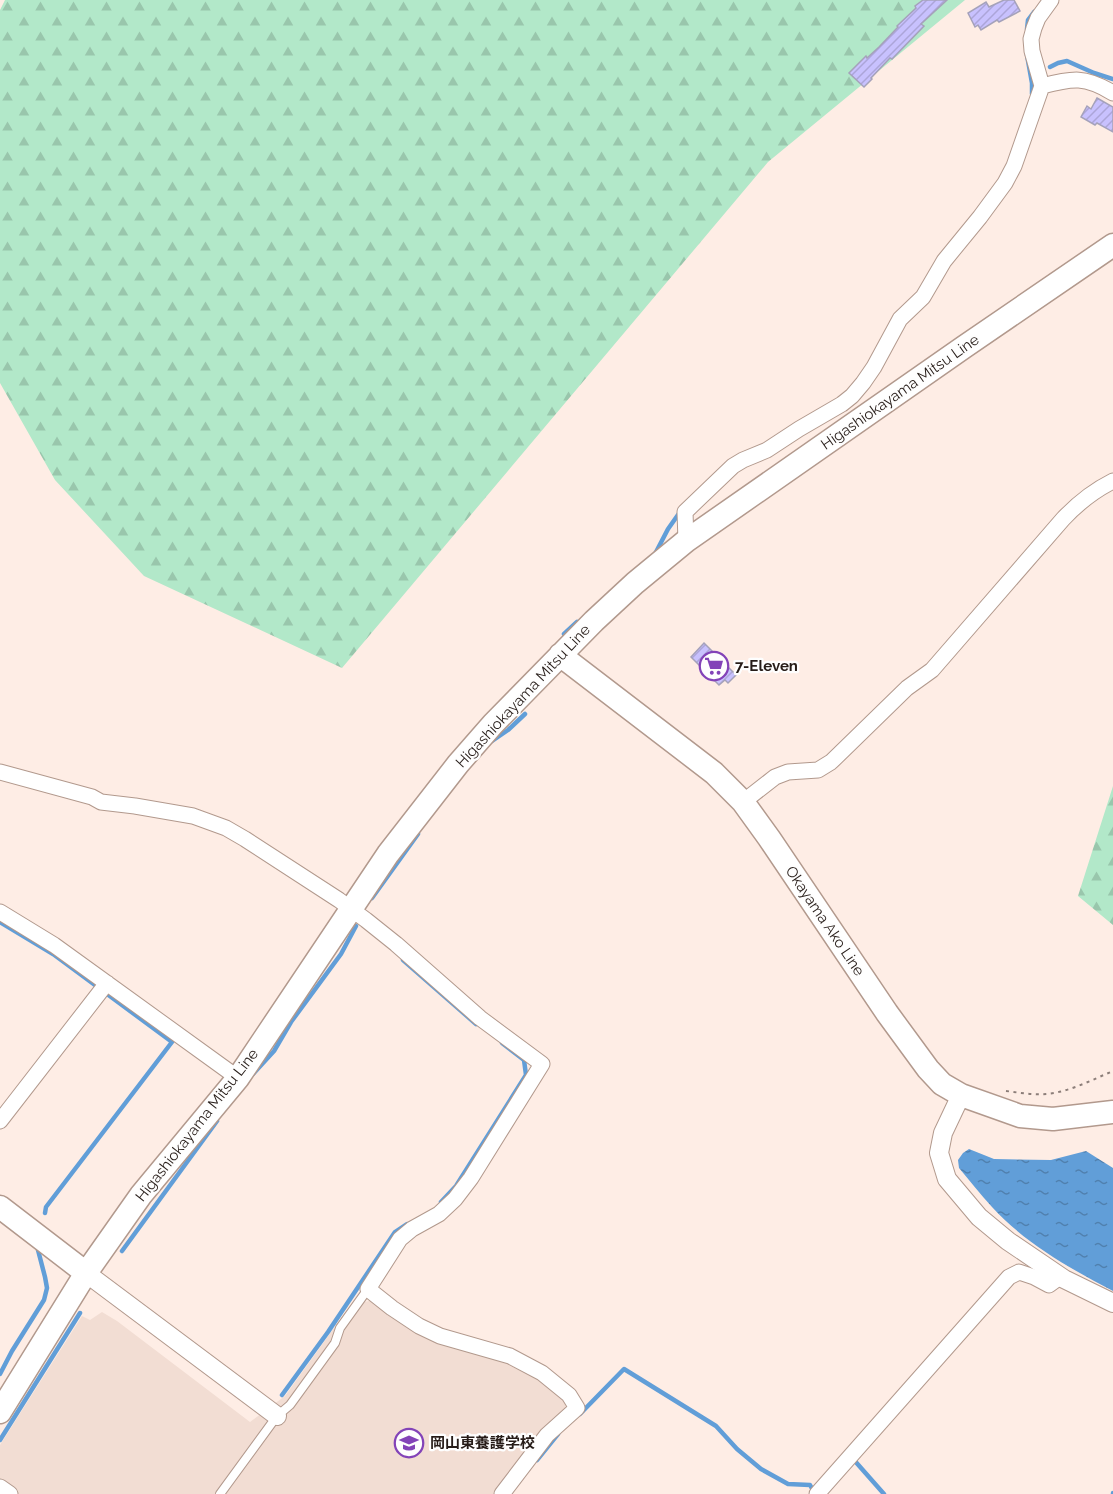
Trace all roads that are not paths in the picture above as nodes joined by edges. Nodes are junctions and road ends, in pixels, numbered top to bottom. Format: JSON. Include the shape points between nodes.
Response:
{"nodes":[{"id":1,"x":1051,"y":0,"type":"edge"},
{"id":2,"x":1042,"y":86,"type":"junction"},
{"id":3,"x":1113,"y":93,"type":"edge"},
{"id":4,"x":1113,"y":245,"type":"edge"},
{"id":5,"x":1113,"y":481,"type":"edge"},
{"id":6,"x":686,"y":541,"type":"junction"},
{"id":7,"x":560,"y":655,"type":"junction"},
{"id":8,"x":0,"y":772,"type":"edge"},
{"id":9,"x":743,"y":802,"type":"junction"},
{"id":10,"x":351,"y":909,"type":"junction"},
{"id":11,"x":0,"y":912,"type":"edge"},
{"id":12,"x":103,"y":988,"type":"junction"},
{"id":13,"x":238,"y":1078,"type":"junction"},
{"id":14,"x":961,"y":1095,"type":"junction"},
{"id":15,"x":1113,"y":1112,"type":"edge"},
{"id":16,"x":0,"y":1121,"type":"edge"},
{"id":17,"x":0,"y":1207,"type":"edge"},
{"id":18,"x":86,"y":1273,"type":"junction"},
{"id":19,"x":1060,"y":1277,"type":"junction"},
{"id":20,"x":368,"y":1289,"type":"junction"},
{"id":21,"x":1113,"y":1304,"type":"edge"},
{"id":22,"x":0,"y":1412,"type":"edge"},
{"id":23,"x":277,"y":1416,"type":"junction"},
{"id":24,"x":0,"y":1487,"type":"edge"},
{"id":25,"x":10,"y":1494,"type":"edge"},
{"id":26,"x":220,"y":1494,"type":"edge"},
{"id":27,"x":502,"y":1494,"type":"edge"},
{"id":28,"x":817,"y":1494,"type":"edge"}],
"edges":[{"from":1,"to":2,"type":"street","via":[[1038,18],[1031,39]]},
{"from":2,"to":3,"type":"street","via":[[1081,79]]},
{"from":2,"to":6,"type":"street","via":[[1005,183],[944,261],[923,297],[900,319],[874,367],[852,396],[767,450],[733,466],[685,512]]},
{"from":4,"to":6,"type":"main road","name":"Higashiokayama Mitsu Line"},
{"from":5,"to":9,"type":"street","via":[[1076,505],[932,670],[831,762],[818,770],[775,777]]},
{"from":6,"to":7,"type":"main road","name":"Higashiokayama Mitsu Line","via":[[635,583]]},
{"from":7,"to":9,"type":"main road","name":"Okayama Ako Line","via":[[714,773]]},
{"from":7,"to":10,"type":"main road","name":"Higashiokayama Mitsu Line","via":[[458,764]]},
{"from":8,"to":10,"type":"street","via":[[101,802],[192,816],[226,828]]},
{"from":9,"to":14,"type":"main road","name":"Okayama Ako Line","via":[[893,1023],[942,1084]]},
{"from":10,"to":13,"type":"main road","name":"Higashiokayama Mitsu Line"},
{"from":10,"to":20,"type":"street","via":[[480,1018],[542,1064],[455,1199],[400,1239]]},
{"from":11,"to":12,"type":"street","via":[[54,945]]},
{"from":12,"to":13,"type":"street"},
{"from":12,"to":16,"type":"street"},
{"from":13,"to":18,"type":"main road","name":"Higashiokayama Mitsu Line","via":[[141,1195]]},
{"from":14,"to":15,"type":"main road","name":"Okayama Ako Line","via":[[1020,1116],[1053,1119]]},
{"from":14,"to":19,"type":"street","via":[[943,1133],[939,1153],[947,1179],[979,1217]]},
{"from":17,"to":18,"type":"main road"},
{"from":18,"to":22,"type":"main road","name":"Higashiokayama Mitsu Line"},
{"from":18,"to":23,"type":"street"},
{"from":19,"to":21,"type":"street"},
{"from":19,"to":28,"type":"street","via":[[1049,1285],[1019,1272],[1009,1277]]},
{"from":20,"to":23,"type":"lane","via":[[340,1328],[335,1343],[290,1405]]},
{"from":20,"to":27,"type":"street","via":[[419,1326],[510,1356],[542,1373],[569,1395],[577,1408],[547,1435]]},
{"from":23,"to":26,"type":"lane"},
{"from":24,"to":25,"type":"street"}]}
